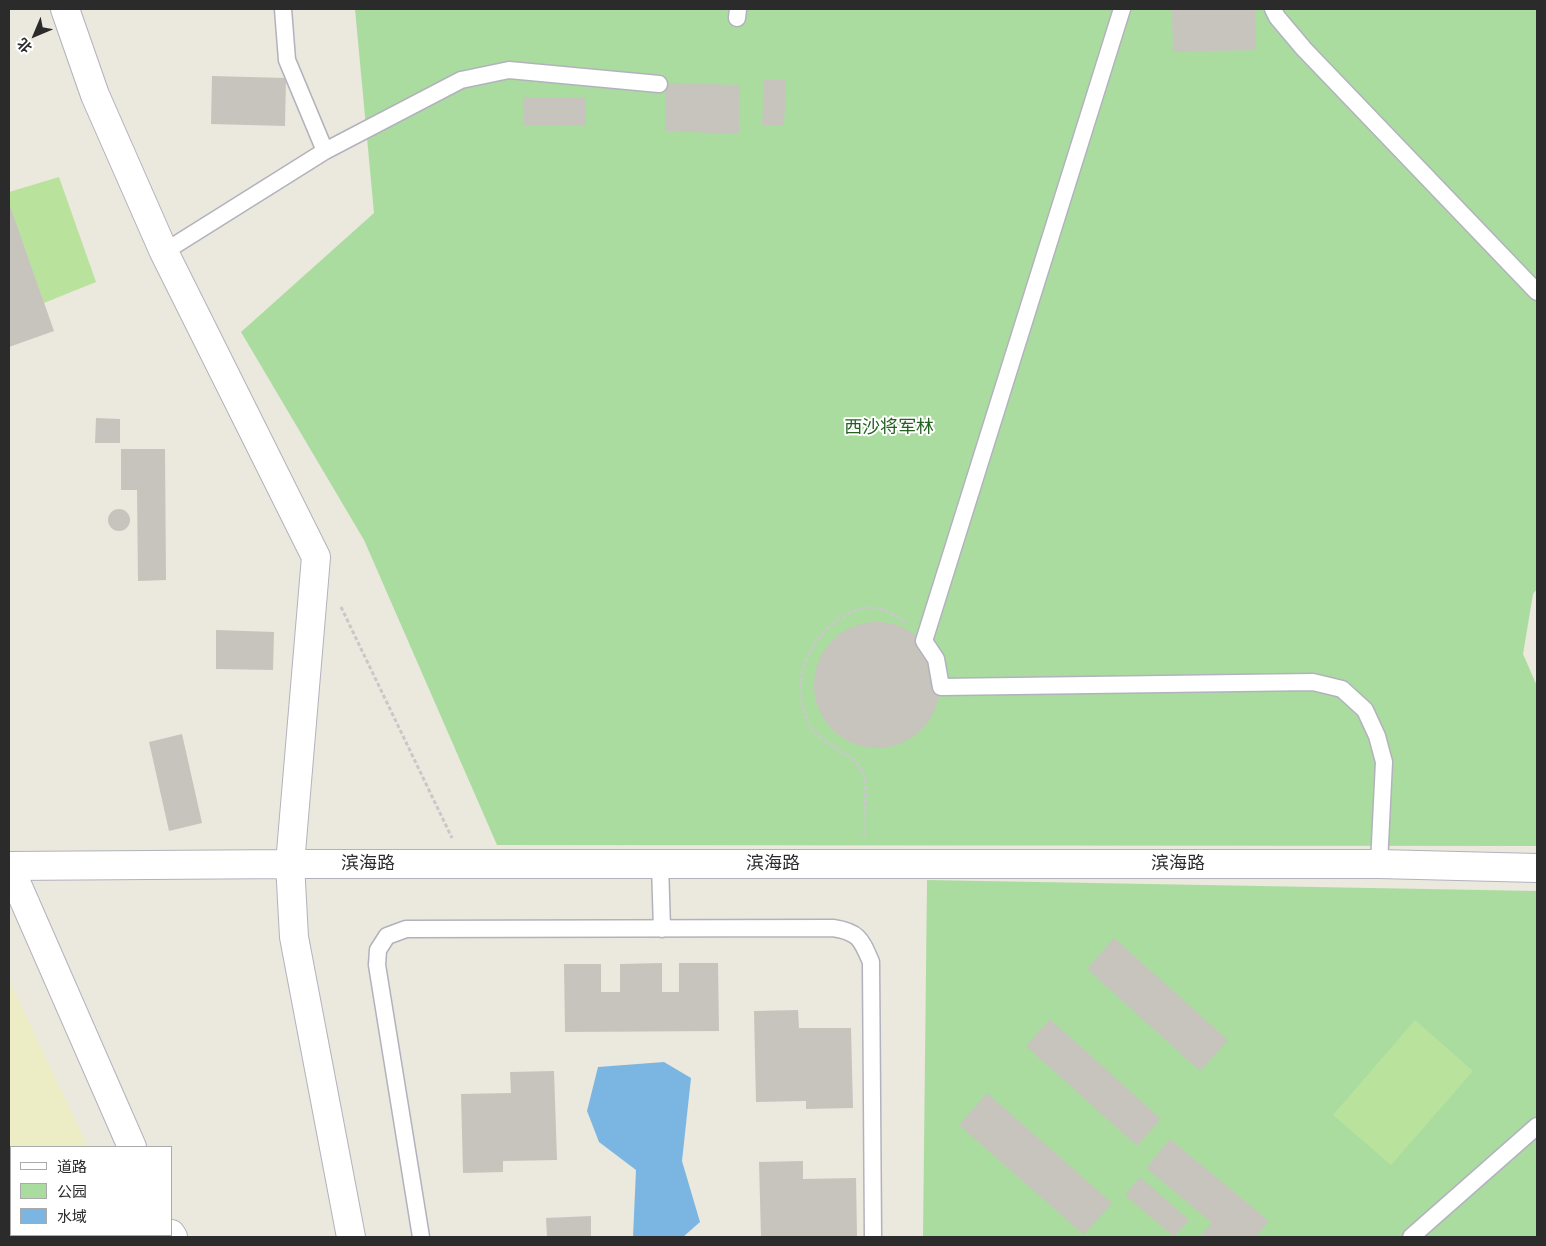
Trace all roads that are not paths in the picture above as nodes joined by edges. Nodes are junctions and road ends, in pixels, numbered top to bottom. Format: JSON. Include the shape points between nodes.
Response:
{"nodes":[{"id":1,"x":65,"y":9,"type":"edge"},
{"id":2,"x":284,"y":9,"type":"edge"},
{"id":3,"x":1122,"y":9,"type":"edge"},
{"id":4,"x":1273,"y":9,"type":"edge"},
{"id":5,"x":659,"y":84,"type":"dead end"},
{"id":6,"x":325,"y":150,"type":"junction"},
{"id":7,"x":164,"y":252,"type":"junction"},
{"id":8,"x":1537,"y":292,"type":"edge"},
{"id":9,"x":290,"y":864,"type":"junction"},
{"id":10,"x":660,"y":864,"type":"junction"},
{"id":11,"x":1379,"y":864,"type":"junction"},
{"id":12,"x":9,"y":866,"type":"edge"},
{"id":13,"x":1537,"y":868,"type":"edge"},
{"id":14,"x":662,"y":929,"type":"junction"},
{"id":15,"x":1537,"y":1126,"type":"edge"},
{"id":16,"x":132,"y":1146,"type":"edge"},
{"id":17,"x":350,"y":1237,"type":"edge"},
{"id":18,"x":421,"y":1237,"type":"edge"},
{"id":19,"x":873,"y":1237,"type":"edge"},
{"id":20,"x":1411,"y":1237,"type":"edge"}],
"edges":[{"from":1,"to":7,"type":"street","via":[[95,96]]},
{"from":2,"to":6,"type":"lane","via":[[287,60]]},
{"from":3,"to":11,"type":"lane","via":[[924,640],[936,659],[941,686],[1313,682],[1342,689],[1365,710],[1384,762]]},
{"from":4,"to":8,"type":"lane","via":[[1276,17],[1304,49]]},
{"from":5,"to":6,"type":"lane","via":[[509,70],[460,80]]},
{"from":6,"to":7,"type":"lane"},
{"from":7,"to":9,"type":"street","via":[[316,557]]},
{"from":9,"to":10,"type":"street","name":"滨海路"},
{"from":9,"to":12,"type":"street","name":"滨海路"},
{"from":9,"to":17,"type":"street","via":[[294,937]]},
{"from":10,"to":11,"type":"street","name":"滨海路"},
{"from":10,"to":14,"type":"lane"},
{"from":11,"to":13,"type":"street","name":"滨海路"},
{"from":12,"to":16,"type":"street"},
{"from":14,"to":18,"type":"lane","via":[[406,929],[387,936],[378,950],[377,965]]},
{"from":14,"to":19,"type":"lane","via":[[833,928],[850,931],[863,944],[871,962]]},
{"from":15,"to":20,"type":"lane"}]}
